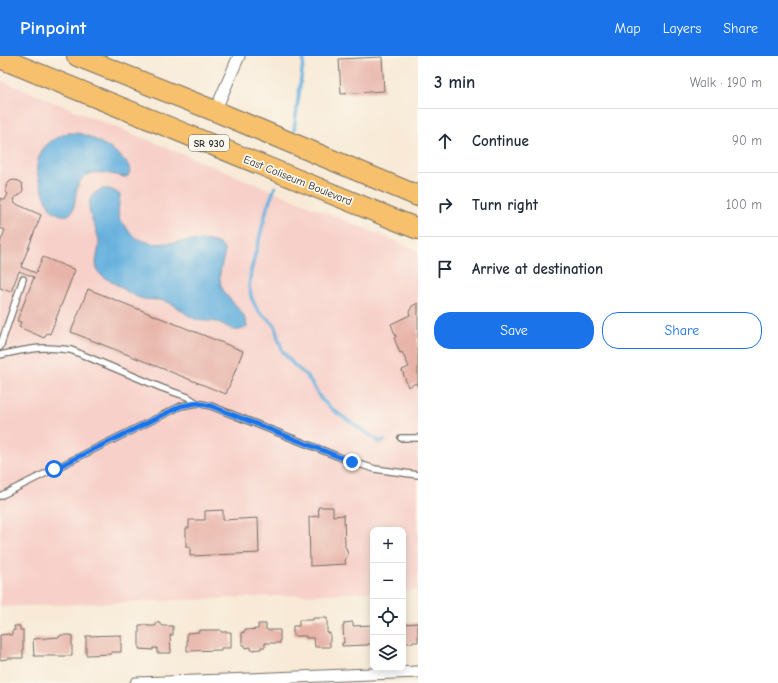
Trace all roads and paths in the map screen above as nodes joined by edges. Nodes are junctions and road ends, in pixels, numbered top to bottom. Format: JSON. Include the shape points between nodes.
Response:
{"nodes":[{"id":1,"x":77,"y":56,"type":"edge"},
{"id":2,"x":239,"y":56,"type":"edge"},
{"id":3,"x":0,"y":58,"type":"edge"},
{"id":4,"x":215,"y":112,"type":"junction"},
{"id":5,"x":418,"y":196,"type":"edge"},
{"id":6,"x":418,"y":229,"type":"edge"},
{"id":7,"x":23,"y":279,"type":"dead end"},
{"id":8,"x":0,"y":347,"type":"edge"},
{"id":9,"x":0,"y":355,"type":"edge"},
{"id":10,"x":197,"y":403,"type":"junction"},
{"id":11,"x":401,"y":438,"type":"dead end"},
{"id":12,"x":418,"y":438,"type":"edge"},
{"id":13,"x":418,"y":475,"type":"edge"},
{"id":14,"x":0,"y":496,"type":"edge"},
{"id":15,"x":418,"y":672,"type":"edge"},
{"id":16,"x":368,"y":679,"type":"edge"},
{"id":17,"x":215,"y":682,"type":"edge"},
{"id":18,"x":136,"y":683,"type":"edge"}],
"edges":[{"from":1,"to":4,"type":"highway","number":"SR 930"},
{"from":2,"to":4,"type":"street"},
{"from":3,"to":6,"type":"highway","name":"East Coliseum Boulevard","number":"SR 930"},
{"from":4,"to":5,"type":"highway","number":"SR 930"},
{"from":7,"to":8,"type":"lane"},
{"from":9,"to":10,"type":"lane","via":[[45,348],[71,350],[188,397]]},
{"from":10,"to":13,"type":"lane","via":[[211,406],[352,462],[375,469]]},
{"from":10,"to":14,"type":"lane","via":[[181,406]]},
{"from":11,"to":12,"type":"lane"},
{"from":15,"to":16,"type":"street"},
{"from":16,"to":17,"type":"street"},
{"from":17,"to":18,"type":"street"}]}
